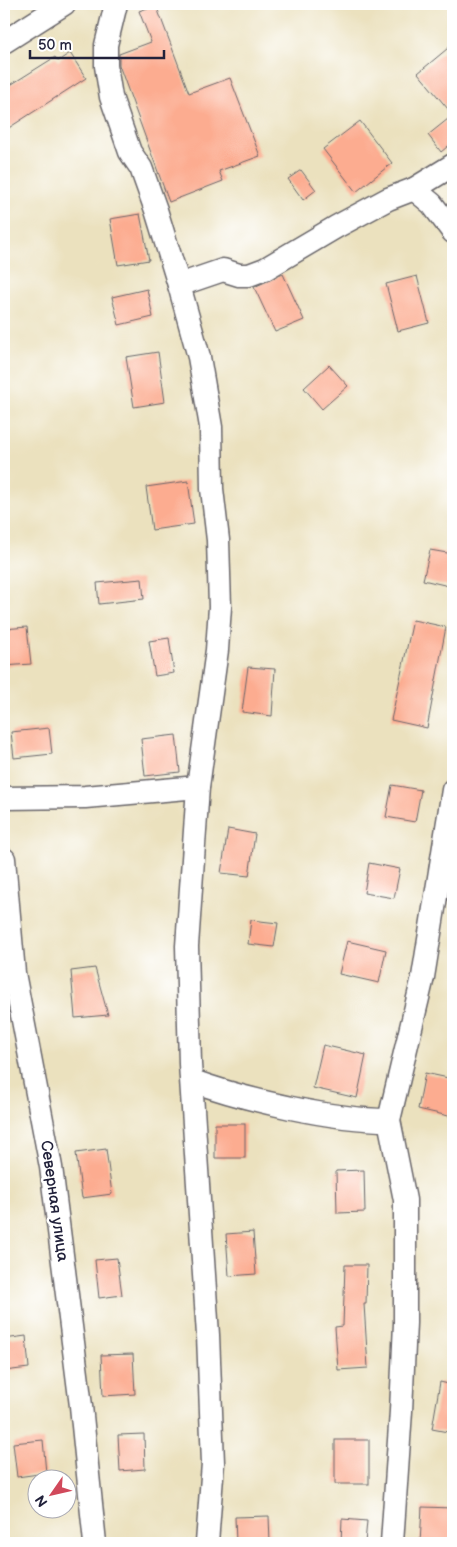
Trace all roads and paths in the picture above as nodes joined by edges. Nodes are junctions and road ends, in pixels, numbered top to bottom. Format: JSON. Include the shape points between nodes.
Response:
{"nodes":[{"id":1,"x":64,"y":4,"type":"edge"},
{"id":2,"x":116,"y":4,"type":"edge"},
{"id":3,"x":4,"y":42,"type":"edge"},
{"id":4,"x":453,"y":165,"type":"edge"},
{"id":5,"x":414,"y":189,"type":"junction"},
{"id":6,"x":453,"y":232,"type":"edge"},
{"id":7,"x":179,"y":285,"type":"junction"},
{"id":8,"x":198,"y":787,"type":"junction"},
{"id":9,"x":453,"y":790,"type":"edge"},
{"id":10,"x":4,"y":798,"type":"edge"},
{"id":11,"x":4,"y":860,"type":"edge"},
{"id":12,"x":192,"y":1081,"type":"junction"},
{"id":13,"x":389,"y":1120,"type":"junction"},
{"id":14,"x":95,"y":1543,"type":"edge"},
{"id":15,"x":207,"y":1543,"type":"edge"},
{"id":16,"x":392,"y":1543,"type":"edge"}],
"edges":[{"from":1,"to":3,"type":"street"},
{"from":2,"to":7,"type":"street","via":[[106,45],[111,97],[130,152],[141,168]]},
{"from":4,"to":5,"type":"street"},
{"from":5,"to":6,"type":"street","via":[[432,204]]},
{"from":5,"to":7,"type":"street","via":[[388,198],[265,269],[239,275],[223,270]]},
{"from":7,"to":8,"type":"street","via":[[205,385],[218,540],[220,607],[217,650]]},
{"from":8,"to":10,"type":"street","via":[[130,795]]},
{"from":8,"to":12,"type":"street","via":[[187,946]]},
{"from":9,"to":13,"type":"street","via":[[423,977]]},
{"from":11,"to":14,"type":"street","name":"Северная улица","via":[[14,973],[51,1167]]},
{"from":12,"to":13,"type":"street","via":[[294,1107],[366,1120]]},
{"from":12,"to":15,"type":"street","via":[[214,1463]]},
{"from":13,"to":16,"type":"street","via":[[405,1200],[403,1372]]}]}
